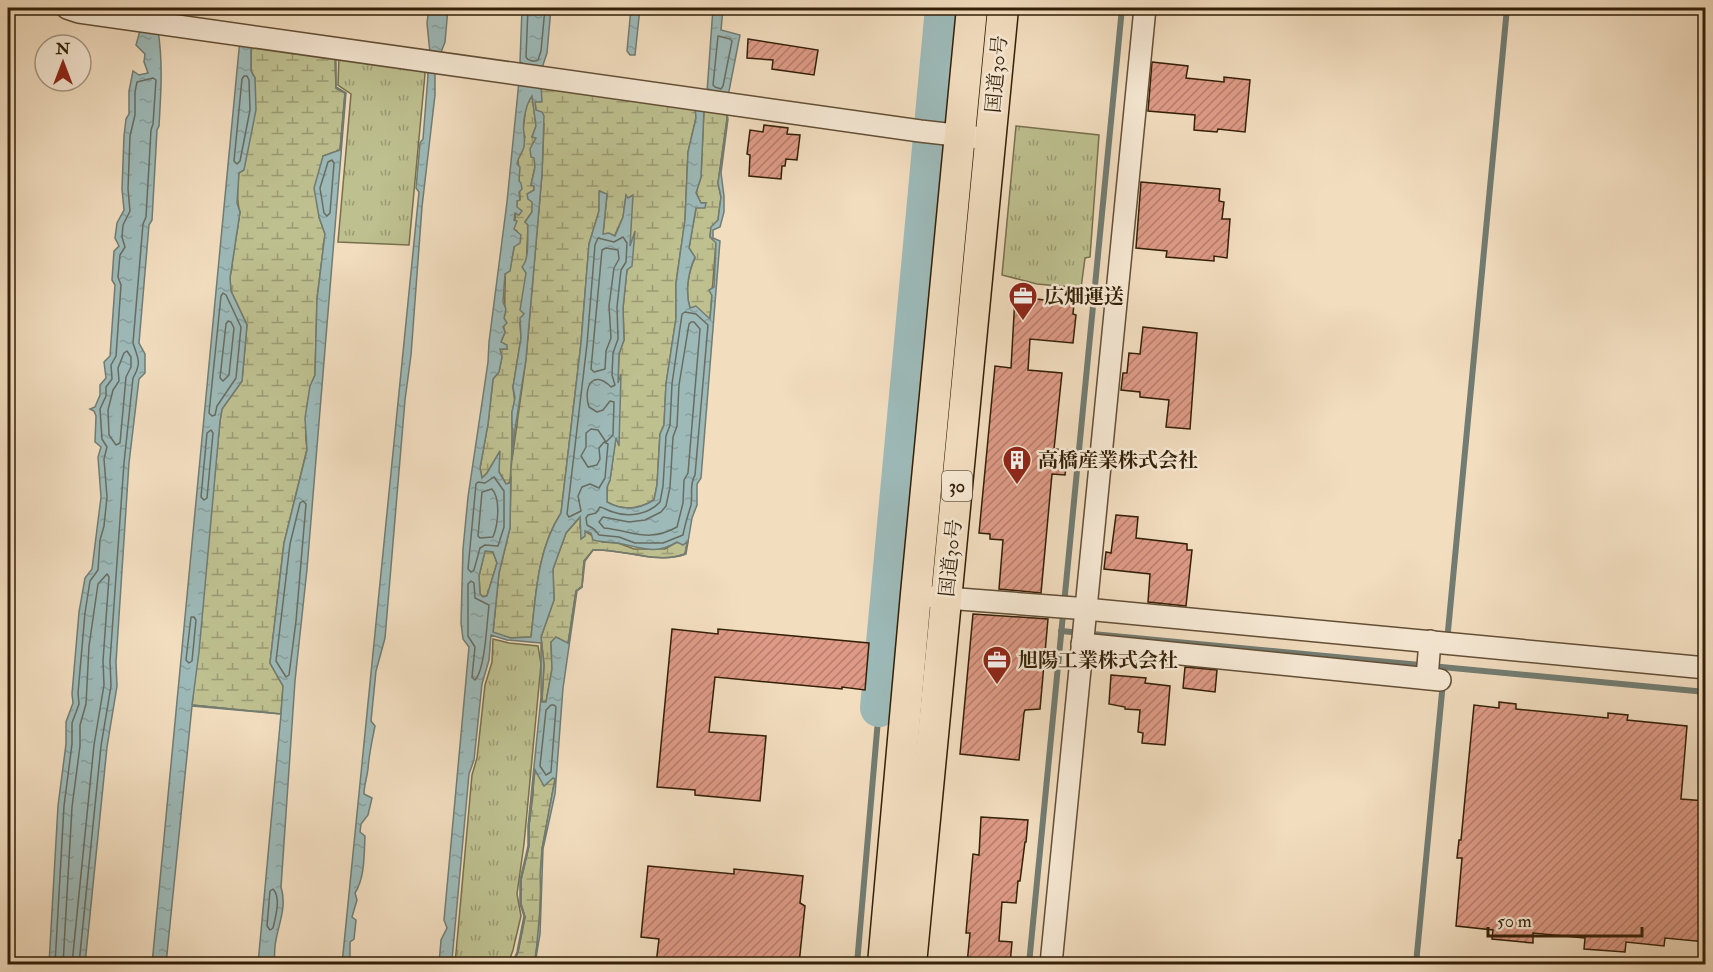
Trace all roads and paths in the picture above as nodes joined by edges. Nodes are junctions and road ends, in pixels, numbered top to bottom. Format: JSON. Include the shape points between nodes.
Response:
{"nodes":[{"id":1,"x":67,"y":8,"type":"edge"},
{"id":2,"x":972,"y":8,"type":"edge"},
{"id":3,"x":1003,"y":8,"type":"edge"},
{"id":4,"x":1145,"y":8,"type":"edge"},
{"id":5,"x":952,"y":135,"type":"junction"},
{"id":6,"x":990,"y":139,"type":"junction"},
{"id":7,"x":916,"y":594,"type":"junction"},
{"id":8,"x":946,"y":599,"type":"junction"},
{"id":9,"x":1077,"y":621,"type":"junction"},
{"id":10,"x":1431,"y":666,"type":"junction"},
{"id":11,"x":1706,"y":668,"type":"edge"},
{"id":12,"x":883,"y":964,"type":"edge"},
{"id":13,"x":911,"y":964,"type":"edge"},
{"id":14,"x":1051,"y":964,"type":"edge"}],
"edges":[{"from":1,"to":5,"type":"street"},
{"from":2,"to":5,"type":"highway","name":"国道30号","number":"30"},
{"from":3,"to":6,"type":"highway","name":"国道30号","number":"30"},
{"from":4,"to":9,"type":"street"},
{"from":5,"to":6,"type":"street"},
{"from":5,"to":7,"type":"highway","name":"国道30号","number":"30"},
{"from":6,"to":8,"type":"highway","name":"国道30号","number":"30"},
{"from":7,"to":8,"type":"street"},
{"from":7,"to":12,"type":"highway","name":"国道30号","number":"30"},
{"from":8,"to":9,"type":"street"},
{"from":8,"to":13,"type":"highway","name":"国道30号","number":"30"},
{"from":9,"to":10,"type":"street"},
{"from":9,"to":10,"type":"street"},
{"from":9,"to":14,"type":"street"},
{"from":10,"to":11,"type":"street"}]}
